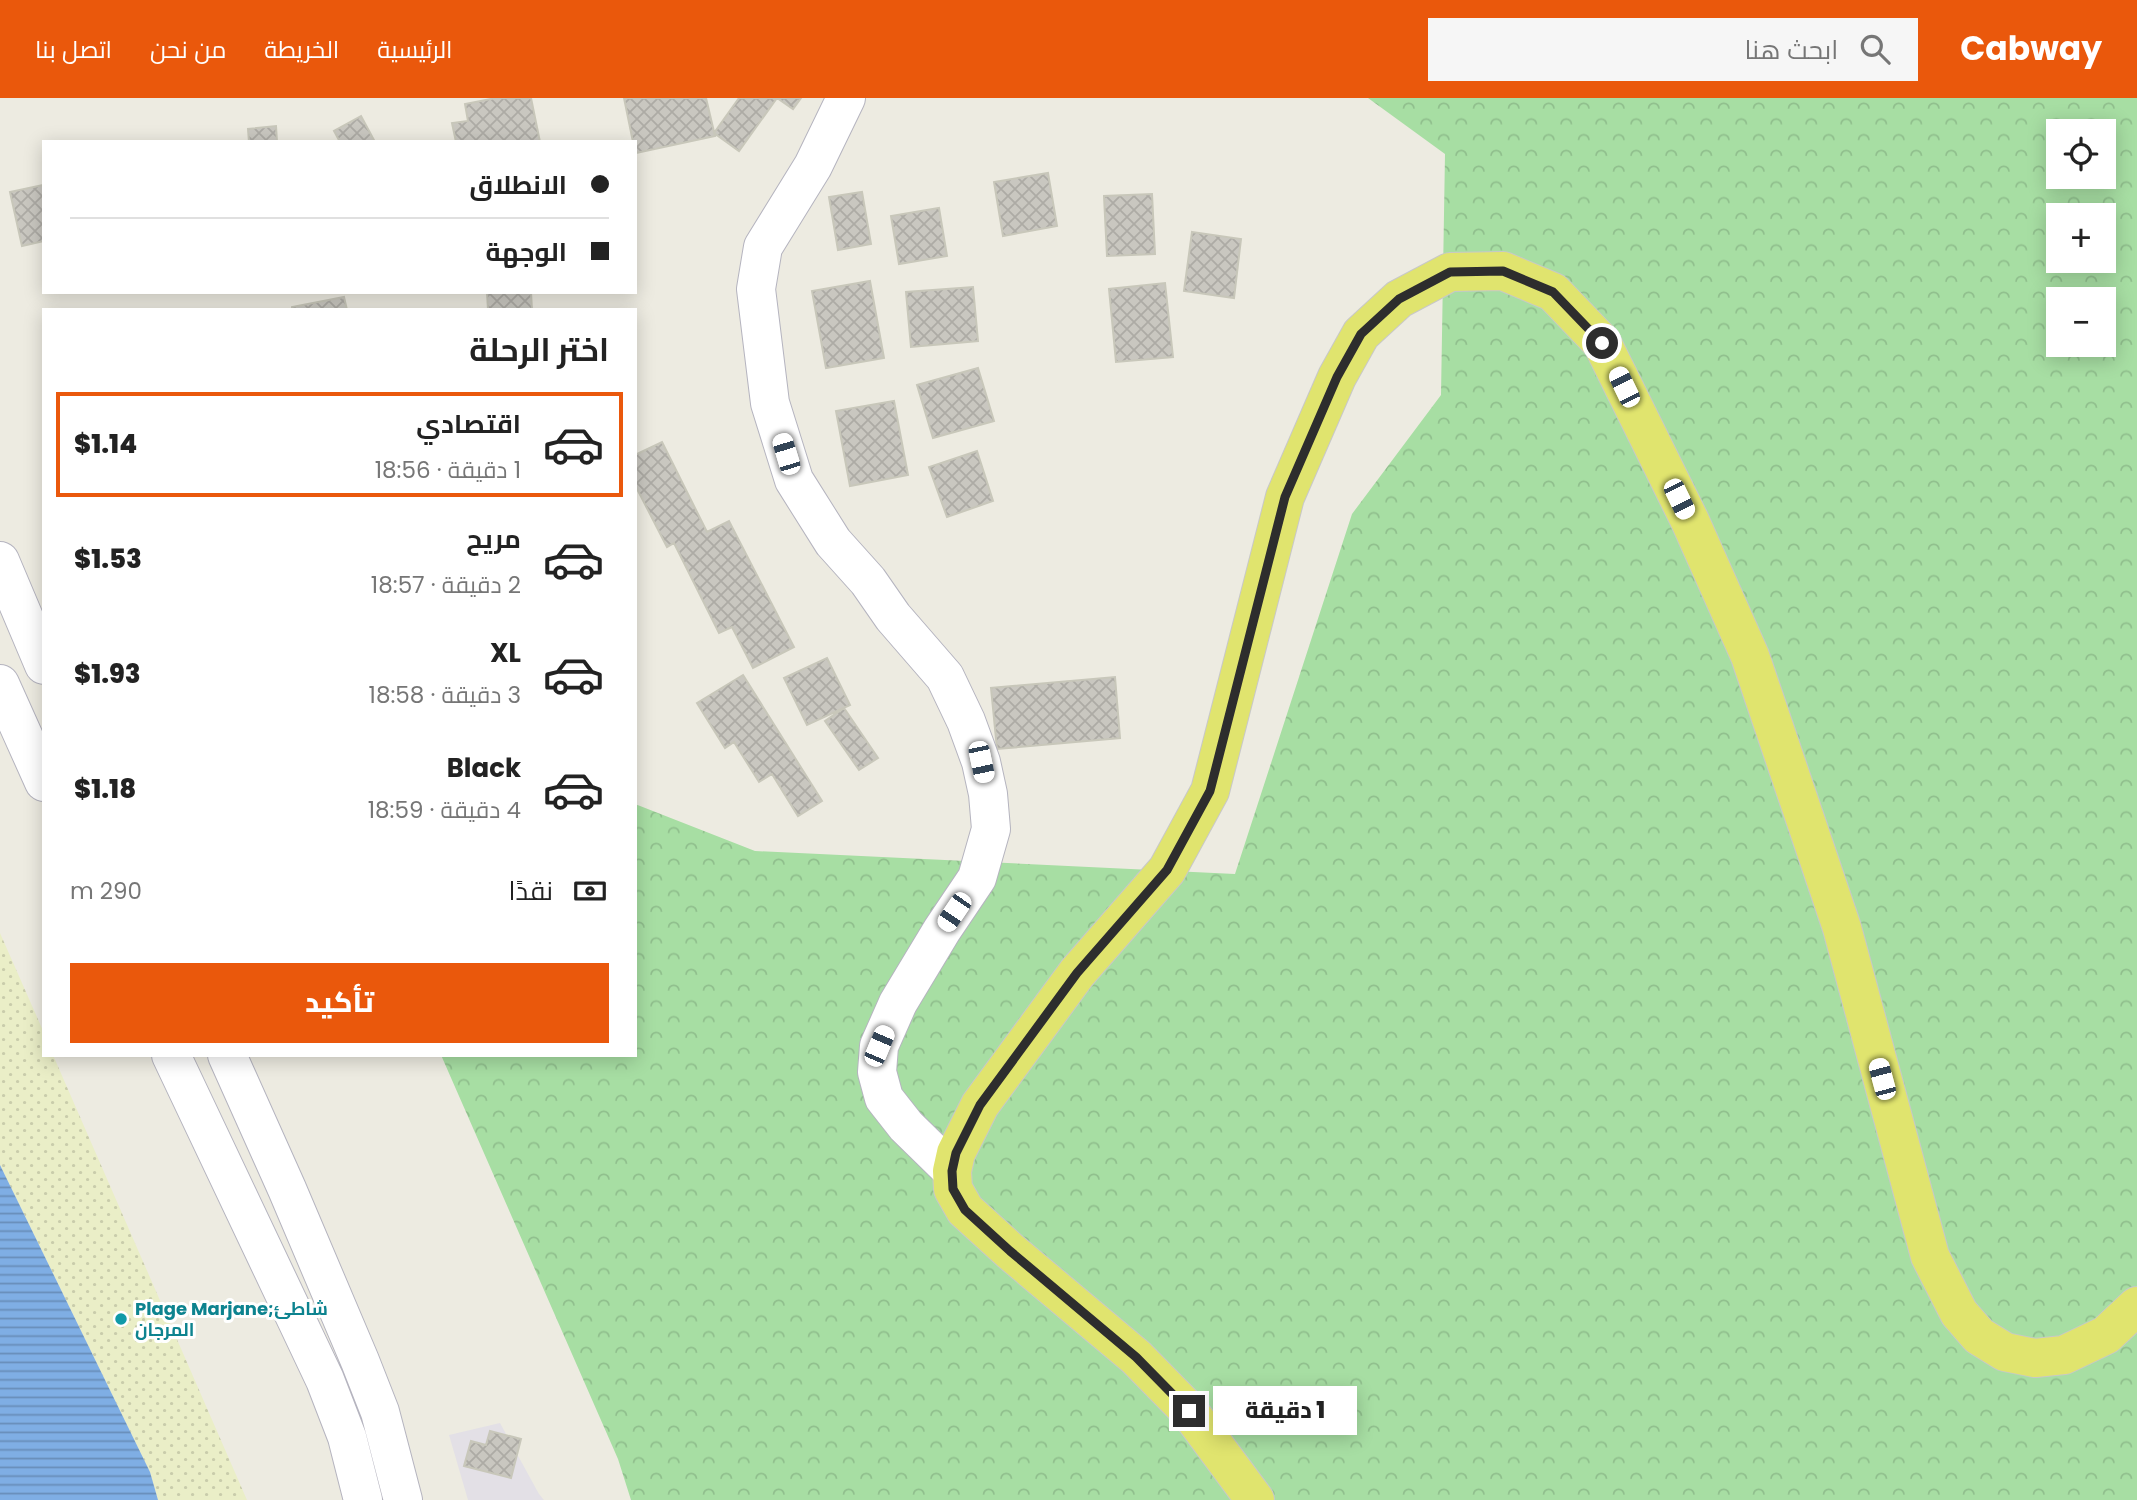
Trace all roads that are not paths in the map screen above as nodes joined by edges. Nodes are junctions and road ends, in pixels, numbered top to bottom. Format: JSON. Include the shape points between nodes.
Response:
{"nodes":[{"id":1,"x":846,"y":98,"type":"edge"},
{"id":2,"x":0,"y":561,"type":"edge"},
{"id":3,"x":42,"y":660,"type":"edge"},
{"id":4,"x":0,"y":684,"type":"edge"},
{"id":5,"x":42,"y":778,"type":"edge"},
{"id":6,"x":172,"y":1057,"type":"edge"},
{"id":7,"x":227,"y":1057,"type":"edge"},
{"id":8,"x":952,"y":1171,"type":"junction"},
{"id":9,"x":2137,"y":1306,"type":"edge"},
{"id":10,"x":363,"y":1500,"type":"edge"},
{"id":11,"x":403,"y":1500,"type":"edge"},
{"id":12,"x":1255,"y":1500,"type":"edge"}],
"edges":[{"from":1,"to":8,"type":"street","via":[[813,166],[763,247],[756,289],[770,403],[794,480],[833,542],[945,677],[984,772],[991,830],[977,878],[898,1003],[879,1046],[877,1072],[884,1098]]},
{"from":2,"to":3,"type":"street"},
{"from":4,"to":5,"type":"street"},
{"from":6,"to":10,"type":"street","via":[[325,1380],[347,1437]]},
{"from":7,"to":11,"type":"street","via":[[370,1386]]},
{"from":8,"to":9,"type":"main road","via":[[980,1105],[1077,973],[1167,870],[1210,791],[1285,497],[1337,377],[1361,334],[1399,299],[1450,272],[1503,271],[1553,292],[1602,343],[1750,656],[1842,928],[1930,1256],[1959,1313],[1979,1336],[2005,1352],[2035,1358],[2064,1354],[2106,1335]]},
{"from":8,"to":12,"type":"main road","via":[[953,1189],[965,1210],[1136,1357],[1189,1411]]}]}
